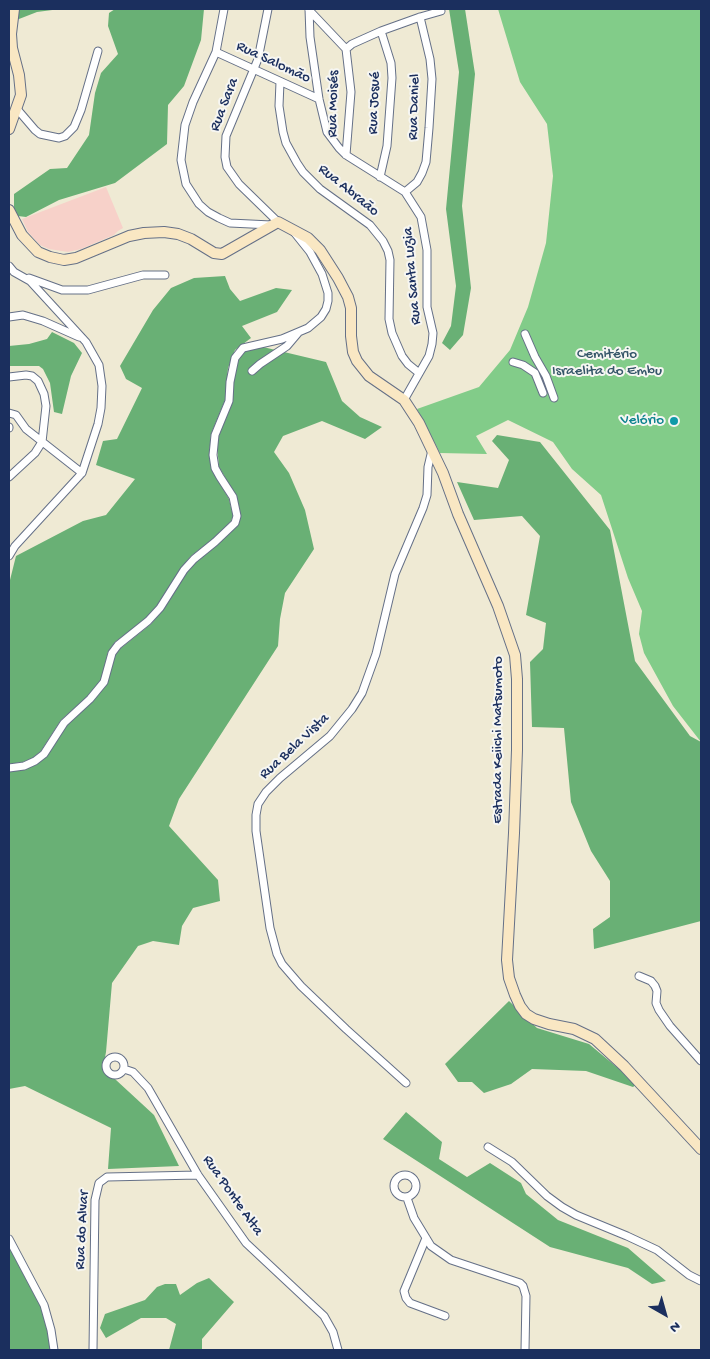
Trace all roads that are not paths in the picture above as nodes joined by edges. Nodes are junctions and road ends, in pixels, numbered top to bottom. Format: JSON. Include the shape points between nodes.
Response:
{"nodes":[{"id":1,"x":14,"y":9,"type":"edge"},
{"id":2,"x":224,"y":9,"type":"edge"},
{"id":3,"x":268,"y":9,"type":"edge"},
{"id":4,"x":309,"y":9,"type":"edge"},
{"id":5,"x":441,"y":11,"type":"dead end"},
{"id":6,"x":420,"y":16,"type":"junction"},
{"id":7,"x":381,"y":31,"type":"junction"},
{"id":8,"x":346,"y":49,"type":"junction"},
{"id":9,"x":98,"y":51,"type":"dead end"},
{"id":10,"x":216,"y":52,"type":"junction"},
{"id":11,"x":254,"y":70,"type":"junction"},
{"id":12,"x":280,"y":82,"type":"junction"},
{"id":13,"x":319,"y":99,"type":"junction"},
{"id":14,"x":16,"y":109,"type":"junction"},
{"id":15,"x":9,"y":129,"type":"edge"},
{"id":16,"x":346,"y":155,"type":"junction"},
{"id":17,"x":380,"y":177,"type":"junction"},
{"id":18,"x":405,"y":192,"type":"junction"},
{"id":19,"x":9,"y":210,"type":"edge"},
{"id":20,"x":275,"y":223,"type":"junction"},
{"id":21,"x":291,"y":228,"type":"junction"},
{"id":22,"x":9,"y":266,"type":"edge"},
{"id":23,"x":165,"y":275,"type":"dead end"},
{"id":24,"x":26,"y":277,"type":"junction"},
{"id":25,"x":9,"y":317,"type":"edge"},
{"id":26,"x":298,"y":333,"type":"junction"},
{"id":27,"x":525,"y":334,"type":"dead end"},
{"id":28,"x":81,"y":337,"type":"junction"},
{"id":29,"x":513,"y":362,"type":"dead end"},
{"id":30,"x":252,"y":371,"type":"dead end"},
{"id":31,"x":419,"y":373,"type":"junction"},
{"id":32,"x":9,"y":377,"type":"edge"},
{"id":33,"x":543,"y":393,"type":"dead end"},
{"id":34,"x":554,"y":398,"type":"dead end"},
{"id":35,"x":404,"y":400,"type":"junction"},
{"id":36,"x":9,"y":413,"type":"edge"},
{"id":37,"x":42,"y":442,"type":"junction"},
{"id":38,"x":432,"y":450,"type":"junction"},
{"id":39,"x":82,"y":473,"type":"junction"},
{"id":40,"x":9,"y":477,"type":"edge"},
{"id":41,"x":9,"y":556,"type":"edge"},
{"id":42,"x":9,"y":768,"type":"edge"},
{"id":43,"x":639,"y":976,"type":"dead end"},
{"id":44,"x":701,"y":1061,"type":"edge"},
{"id":45,"x":124,"y":1069,"type":"dead end"},
{"id":46,"x":406,"y":1084,"type":"dead end"},
{"id":47,"x":488,"y":1147,"type":"dead end"},
{"id":48,"x":701,"y":1149,"type":"edge"},
{"id":49,"x":198,"y":1175,"type":"junction"},
{"id":50,"x":407,"y":1198,"type":"dead end"},
{"id":51,"x":426,"y":1238,"type":"junction"},
{"id":52,"x":9,"y":1239,"type":"edge"},
{"id":53,"x":701,"y":1281,"type":"edge"},
{"id":54,"x":445,"y":1316,"type":"dead end"},
{"id":55,"x":338,"y":1349,"type":"edge"},
{"id":56,"x":54,"y":1350,"type":"edge"},
{"id":57,"x":94,"y":1350,"type":"edge"},
{"id":58,"x":346,"y":1350,"type":"edge"},
{"id":59,"x":525,"y":1350,"type":"edge"}],
"edges":[{"from":1,"to":14,"type":"main road","via":[[12,48],[20,85]]},
{"from":2,"to":10,"type":"street"},
{"from":3,"to":11,"type":"street","name":"Rua Sara"},
{"from":4,"to":8,"type":"street","name":"Rua Moisés"},
{"from":4,"to":13,"type":"street","name":"Rua Santa Luzia"},
{"from":5,"to":6,"type":"street"},
{"from":6,"to":7,"type":"street"},
{"from":6,"to":18,"type":"street","name":"Rua Daniel","via":[[432,79],[429,128],[422,173]]},
{"from":7,"to":8,"type":"street"},
{"from":7,"to":17,"type":"street","name":"Rua Josué","via":[[391,62],[392,78],[387,146]]},
{"from":8,"to":16,"type":"street","name":"Rua Moisés","via":[[351,92]]},
{"from":9,"to":14,"type":"street","via":[[81,110],[74,127],[65,136],[40,134]]},
{"from":10,"to":11,"type":"street","name":"Rua Salomão"},
{"from":10,"to":20,"type":"street","via":[[192,102],[185,125],[182,160],[186,184],[208,212],[230,223]]},
{"from":11,"to":12,"type":"street","name":"Rua Salomão"},
{"from":11,"to":20,"type":"street","name":"Rua Sara","via":[[226,136],[224,157],[239,184]]},
{"from":12,"to":13,"type":"street","name":"Rua Salomão"},
{"from":12,"to":31,"type":"street","name":"Rua Abraão","via":[[283,132],[297,163],[320,189],[370,225],[388,251],[392,333],[402,356]]},
{"from":13,"to":16,"type":"street","name":"Rua Santa Luzia","via":[[327,132]]},
{"from":14,"to":15,"type":"main road"},
{"from":16,"to":17,"type":"street","name":"Rua Santa Luzia"},
{"from":17,"to":18,"type":"street","name":"Rua Santa Luzia"},
{"from":18,"to":31,"type":"street","name":"Rua Santa Luzia","via":[[421,217],[427,250],[427,307],[433,333],[429,356]]},
{"from":19,"to":20,"type":"main road","via":[[22,235],[34,248],[64,260],[129,236],[164,232],[184,236],[214,253],[222,254]]},
{"from":20,"to":21,"type":"main road","name":"Estrada Keiichi Matsumoto"},
{"from":21,"to":26,"type":"street","via":[[317,263],[328,293],[326,309],[321,317]]},
{"from":21,"to":35,"type":"main road","name":"Estrada Keiichi Matsumoto","via":[[320,250],[348,297],[353,352],[357,361],[369,376]]},
{"from":22,"to":24,"type":"street"},
{"from":23,"to":24,"type":"street","via":[[143,275],[88,290],[54,288]]},
{"from":24,"to":28,"type":"street"},
{"from":25,"to":28,"type":"street","via":[[23,315]]},
{"from":26,"to":30,"type":"street","via":[[287,346]]},
{"from":26,"to":42,"type":"street","via":[[243,348],[235,358],[213,455],[215,468],[233,498],[237,516],[235,523],[184,570],[148,621],[118,645],[112,653],[104,682],[64,723],[44,754],[24,766]]},
{"from":27,"to":34,"type":"street"},
{"from":28,"to":39,"type":"street","via":[[94,353],[102,386],[98,424]]},
{"from":29,"to":33,"type":"street","via":[[535,373]]},
{"from":31,"to":35,"type":"street","name":"Rua Santa Luzia"},
{"from":32,"to":37,"type":"street","via":[[32,376],[42,387],[46,406]]},
{"from":35,"to":38,"type":"main road","name":"Estrada Keiichi Matsumoto"},
{"from":36,"to":37,"type":"street","via":[[16,415],[26,429]]},
{"from":37,"to":39,"type":"street"},
{"from":37,"to":40,"type":"street"},
{"from":38,"to":46,"type":"street","name":"Rua Bela Vista","via":[[425,502],[394,574],[376,654],[362,693],[330,736],[266,792],[258,804],[256,815],[270,928],[282,964]]},
{"from":38,"to":48,"type":"main road","name":"Estrada Keiichi Matsumoto","via":[[498,606],[515,655],[516,769],[507,960],[514,995],[526,1014],[534,1019],[574,1029],[595,1039]]},
{"from":39,"to":41,"type":"street"},
{"from":43,"to":44,"type":"street","via":[[655,986],[659,1010]]},
{"from":45,"to":49,"type":"street","name":"Rua Ponte Alta","via":[[133,1072],[148,1088]]},
{"from":47,"to":53,"type":"street","via":[[512,1162],[546,1196],[562,1207],[657,1250]]},
{"from":49,"to":55,"type":"street","name":"Rua Ponte Alta","via":[[246,1243],[324,1316]]},
{"from":49,"to":57,"type":"street","name":"Rua do Alvar","via":[[107,1177],[99,1183],[95,1200]]},
{"from":50,"to":51,"type":"street"},
{"from":51,"to":54,"type":"street","via":[[404,1291],[410,1304]]},
{"from":51,"to":59,"type":"street","via":[[431,1246],[451,1260],[523,1286],[526,1296]]},
{"from":52,"to":56,"type":"street","via":[[44,1305]]},
{"from":55,"to":58,"type":"street","name":"Rua Ponte Alta"}]}
